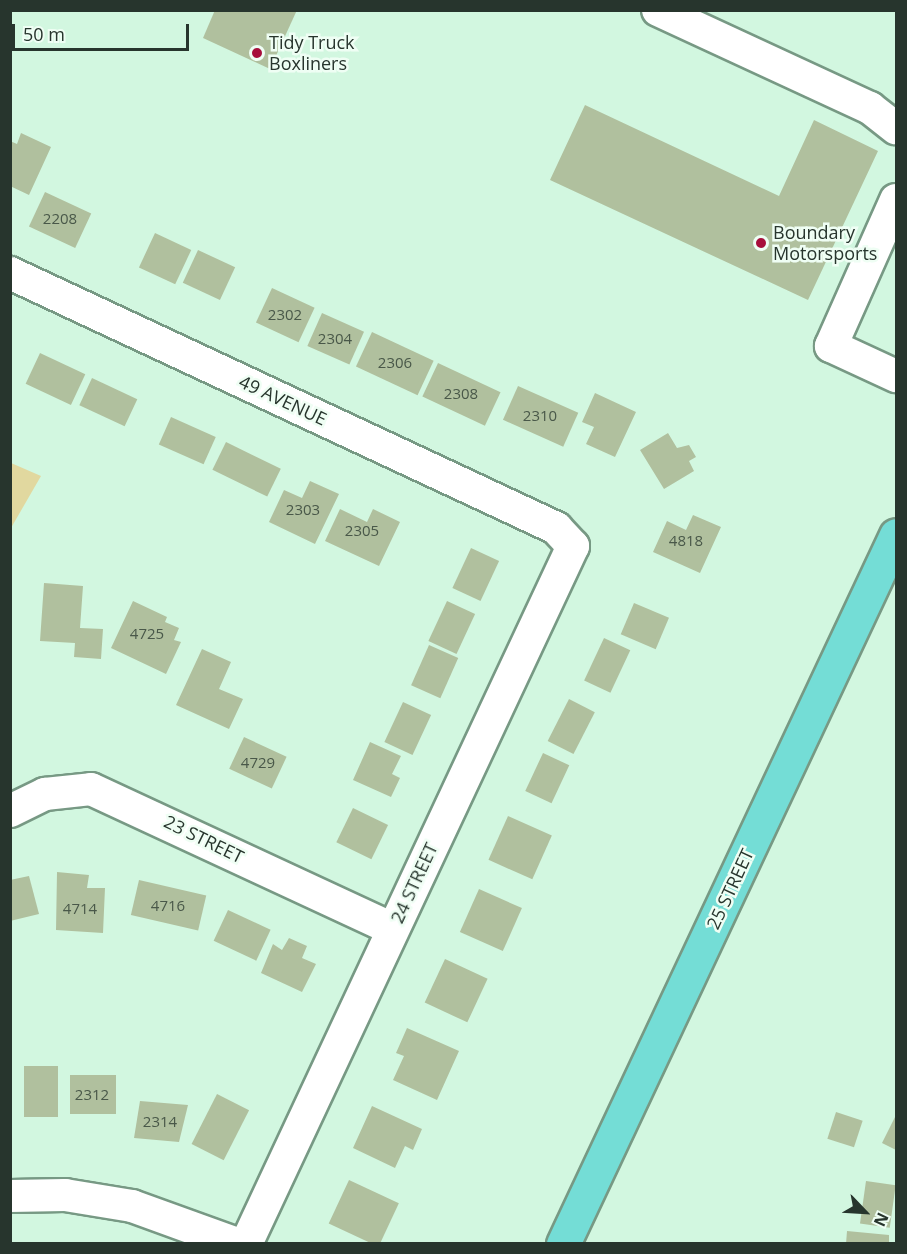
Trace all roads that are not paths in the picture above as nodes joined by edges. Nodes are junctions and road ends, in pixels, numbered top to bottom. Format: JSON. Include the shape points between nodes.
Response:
{"nodes":[{"id":1,"x":658,"y":10,"type":"edge"},
{"id":2,"x":897,"y":128,"type":"edge"},
{"id":3,"x":897,"y":200,"type":"edge"},
{"id":4,"x":10,"y":273,"type":"edge"},
{"id":5,"x":897,"y":376,"type":"edge"},
{"id":6,"x":556,"y":528,"type":"joint"},
{"id":7,"x":897,"y":535,"type":"edge"},
{"id":8,"x":10,"y":811,"type":"edge"},
{"id":9,"x":392,"y":929,"type":"junction"},
{"id":10,"x":10,"y":1196,"type":"edge"},
{"id":11,"x":237,"y":1244,"type":"edge"},
{"id":12,"x":246,"y":1244,"type":"edge"},
{"id":13,"x":563,"y":1244,"type":"edge"}],
"edges":[{"from":1,"to":2,"type":"street","via":[[870,108]]},
{"from":3,"to":5,"type":"street","via":[[831,346]]},
{"from":4,"to":6,"type":"street","name":"49 AVENUE"},
{"from":6,"to":9,"type":"street","name":"24 STREET","via":[[573,546]]},
{"from":7,"to":13,"type":"main road","name":"25 STREET"},
{"from":8,"to":9,"type":"street","name":"23 STREET","via":[[45,794],[91,789]]},
{"from":9,"to":12,"type":"street","name":"24 STREET"},
{"from":10,"to":11,"type":"street","via":[[65,1195],[132,1206]]}]}
